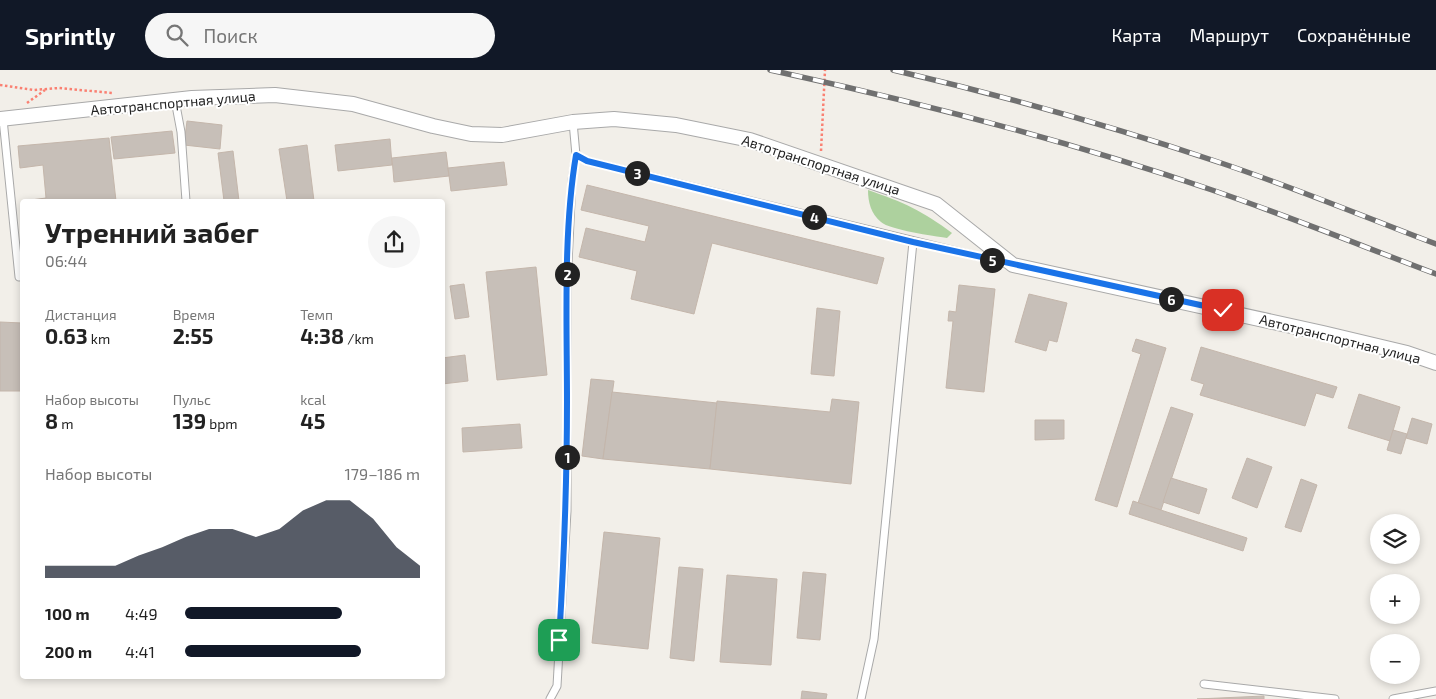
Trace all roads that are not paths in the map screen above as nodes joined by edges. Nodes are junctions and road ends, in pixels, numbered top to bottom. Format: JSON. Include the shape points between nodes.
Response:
{"nodes":[{"id":1,"x":175,"y":100,"type":"junction"},
{"id":2,"x":1,"y":119,"type":"edge"},
{"id":3,"x":573,"y":122,"type":"junction"},
{"id":4,"x":576,"y":155,"type":"junction"},
{"id":5,"x":186,"y":199,"type":"edge"},
{"id":6,"x":913,"y":242,"type":"junction"},
{"id":7,"x":1013,"y":265,"type":"junction"},
{"id":8,"x":18,"y":277,"type":"dead end"},
{"id":9,"x":1436,"y":363,"type":"edge"},
{"id":10,"x":1204,"y":684,"type":"dead end"},
{"id":11,"x":1436,"y":691,"type":"edge"},
{"id":12,"x":550,"y":699,"type":"edge"},
{"id":13,"x":861,"y":699,"type":"edge"},
{"id":14,"x":1335,"y":699,"type":"edge"},
{"id":15,"x":1393,"y":699,"type":"edge"}],
"edges":[{"from":1,"to":2,"type":"street","name":"Автотранспортная улица"},
{"from":1,"to":3,"type":"street","name":"Автотранспортная улица","via":[[275,95],[353,104],[471,134],[502,135]]},
{"from":1,"to":5,"type":"lane"},
{"from":2,"to":8,"type":"lane"},
{"from":3,"to":4,"type":"lane"},
{"from":3,"to":7,"type":"street","name":"Автотранспортная улица","via":[[614,119],[676,126],[750,140],[936,204]]},
{"from":4,"to":6,"type":"lane","via":[[587,161]]},
{"from":4,"to":12,"type":"lane","via":[[567,285],[566,511],[557,686]]},
{"from":6,"to":7,"type":"lane"},
{"from":6,"to":13,"type":"lane","via":[[874,639]]},
{"from":7,"to":9,"type":"street","name":"Автотранспортная улица","via":[[1314,331]]},
{"from":10,"to":14,"type":"lane"},
{"from":11,"to":15,"type":"lane"}]}
